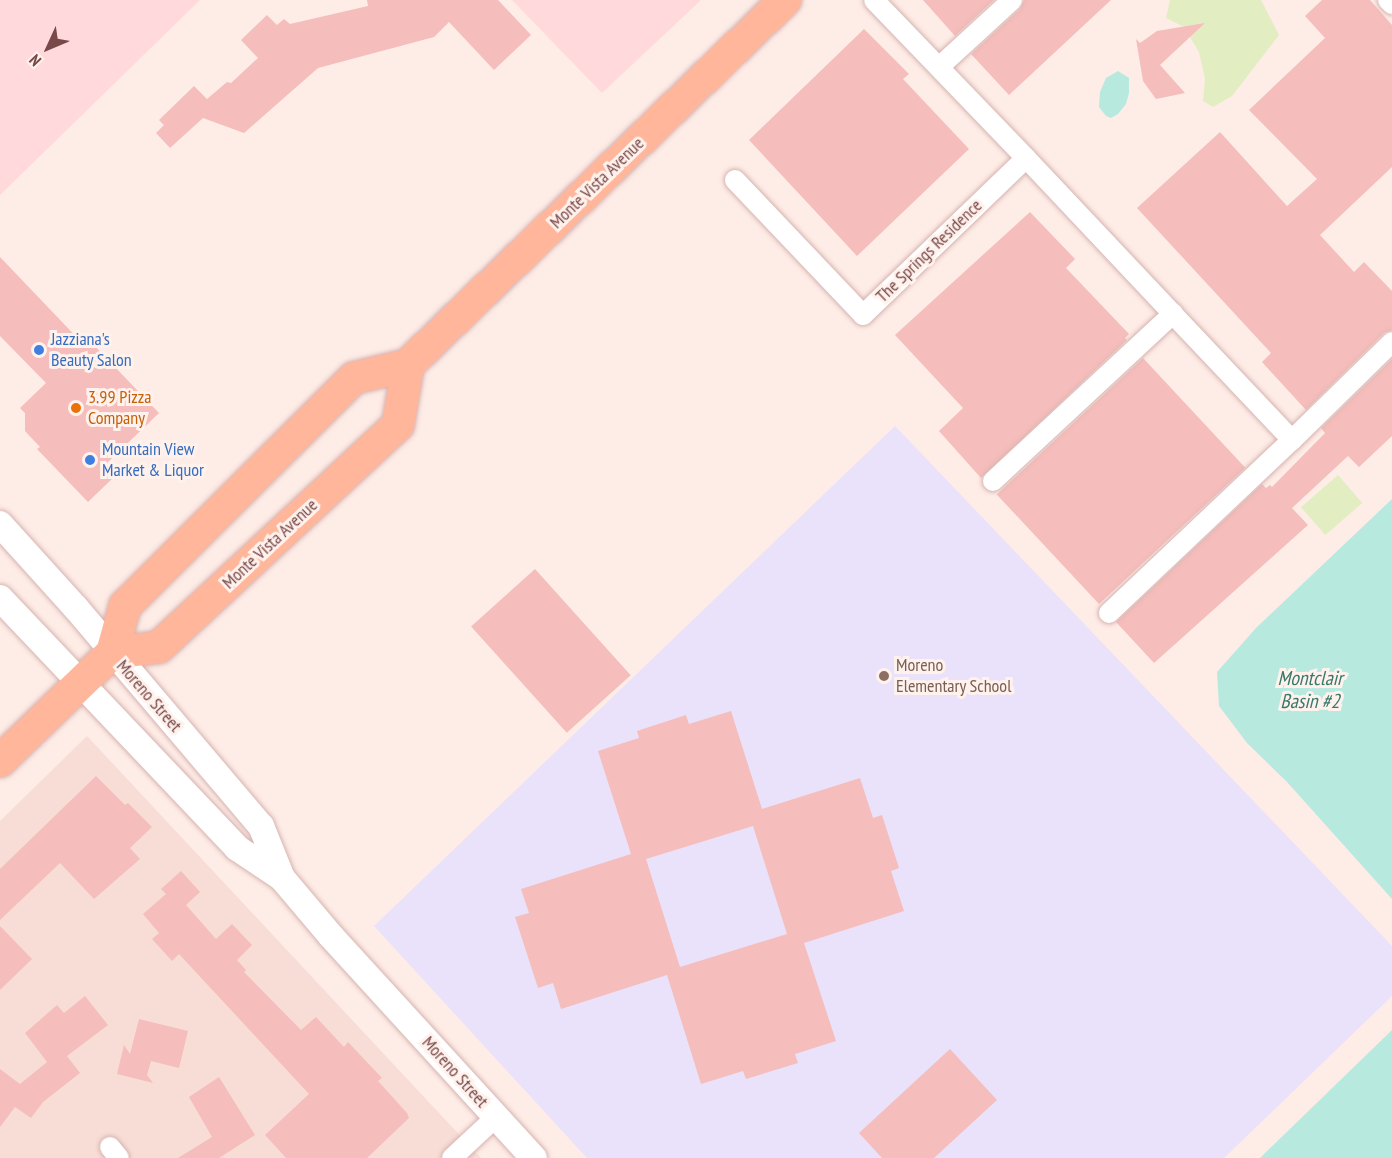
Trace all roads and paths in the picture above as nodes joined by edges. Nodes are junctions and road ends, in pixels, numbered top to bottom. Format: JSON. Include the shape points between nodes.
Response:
{"nodes":[{"id":1,"x":785,"y":0,"type":"edge"},
{"id":2,"x":874,"y":0,"type":"edge"},
{"id":3,"x":1012,"y":0,"type":"edge"},
{"id":4,"x":1388,"y":0,"type":"edge"},
{"id":5,"x":1392,"y":4,"type":"edge"},
{"id":6,"x":939,"y":67,"type":"junction"},
{"id":7,"x":1026,"y":158,"type":"junction"},
{"id":8,"x":735,"y":180,"type":"dead end"},
{"id":9,"x":1173,"y":314,"type":"junction"},
{"id":10,"x":1392,"y":342,"type":"edge"},
{"id":11,"x":408,"y":365,"type":"junction"},
{"id":12,"x":1292,"y":440,"type":"junction"},
{"id":13,"x":993,"y":481,"type":"dead end"},
{"id":14,"x":0,"y":524,"type":"edge"},
{"id":15,"x":0,"y":598,"type":"edge"},
{"id":16,"x":1109,"y":613,"type":"dead end"},
{"id":17,"x":112,"y":653,"type":"junction"},
{"id":18,"x":81,"y":683,"type":"junction"},
{"id":19,"x":0,"y":761,"type":"edge"},
{"id":20,"x":282,"y":878,"type":"junction"},
{"id":21,"x":496,"y":1117,"type":"junction"},
{"id":22,"x":452,"y":1158,"type":"edge"},
{"id":23,"x":534,"y":1158,"type":"edge"}],
"edges":[{"from":1,"to":11,"type":"main road","name":"Monte Vista Avenue"},
{"from":2,"to":6,"type":"street"},
{"from":3,"to":6,"type":"street"},
{"from":4,"to":5,"type":"street"},
{"from":6,"to":7,"type":"street"},
{"from":7,"to":8,"type":"street","name":"The Springs Residence","via":[[863,315]]},
{"from":7,"to":9,"type":"street"},
{"from":9,"to":12,"type":"street"},
{"from":9,"to":13,"type":"street"},
{"from":10,"to":12,"type":"street"},
{"from":11,"to":17,"type":"main road","via":[[354,378],[124,606]]},
{"from":11,"to":17,"type":"main road","name":"Monte Vista Avenue","via":[[398,425],[159,647]]},
{"from":12,"to":16,"type":"street"},
{"from":14,"to":17,"type":"street","name":"Moreno Street"},
{"from":15,"to":18,"type":"street","name":"Moreno Street"},
{"from":17,"to":18,"type":"main road"},
{"from":17,"to":20,"type":"street","name":"Moreno Street","via":[[261,826]]},
{"from":18,"to":19,"type":"main road"},
{"from":18,"to":20,"type":"street","name":"Moreno Street","via":[[237,848]]},
{"from":20,"to":21,"type":"street","name":"Moreno Street"},
{"from":21,"to":22,"type":"street"},
{"from":21,"to":23,"type":"street","name":"Moreno Street"}]}
